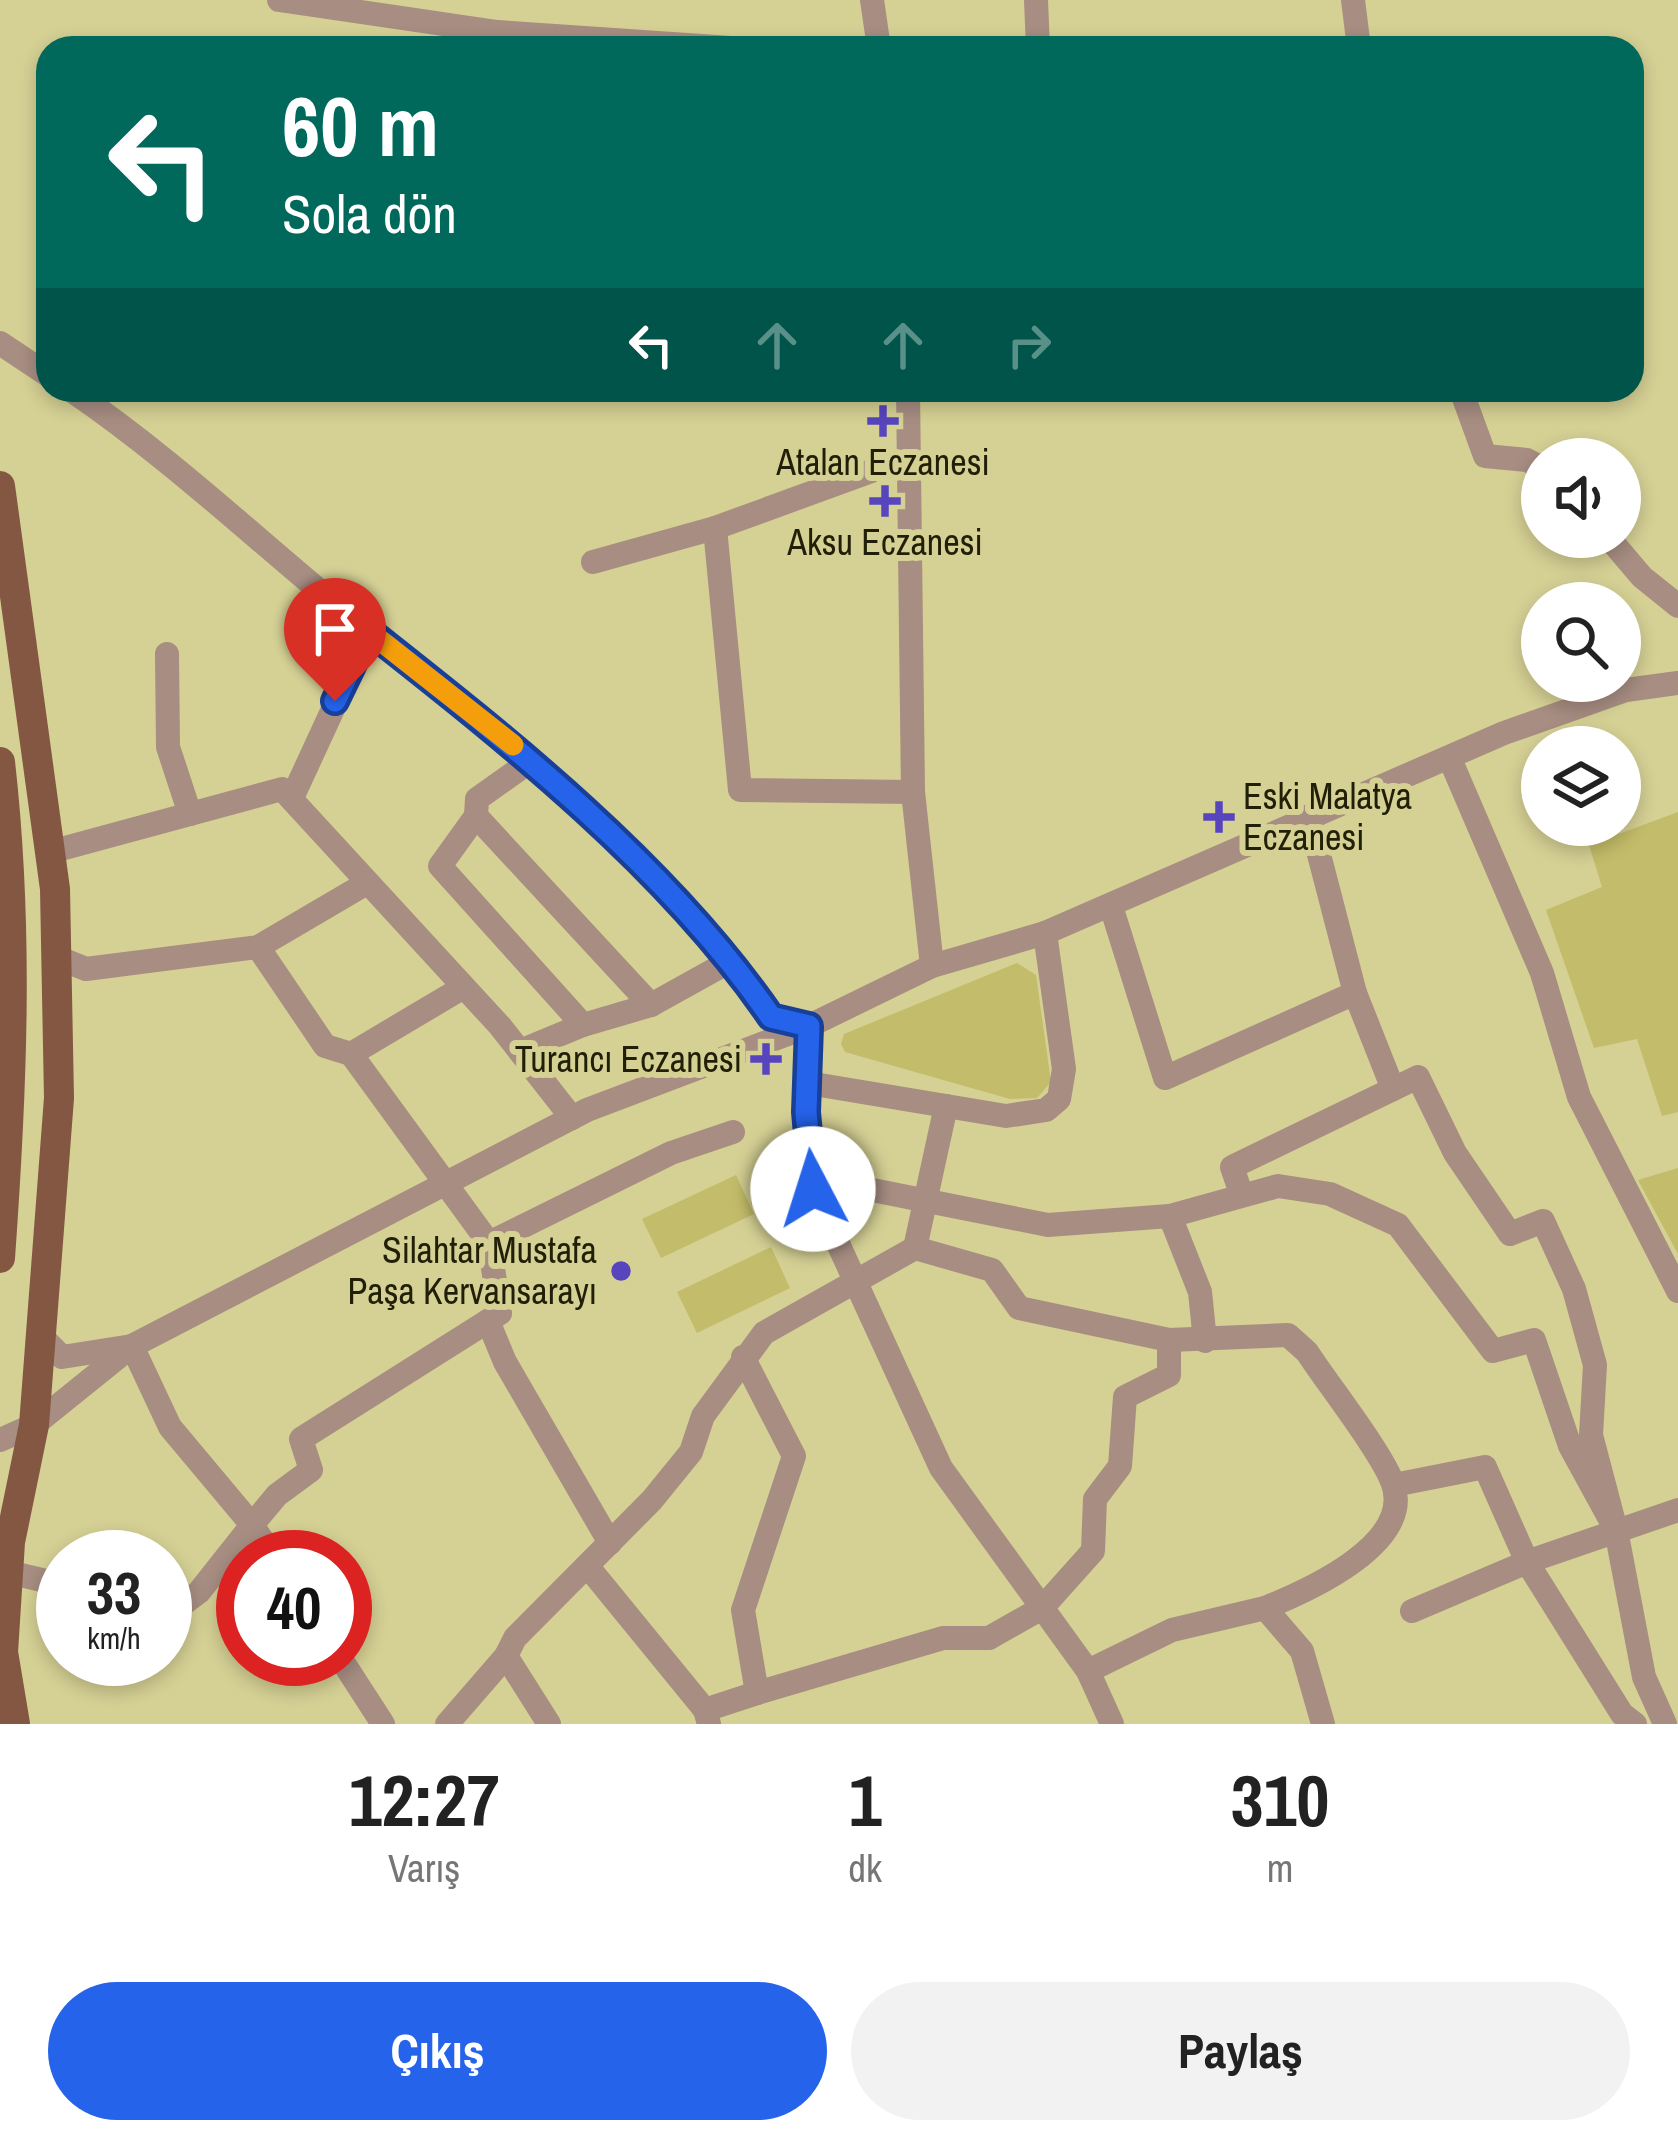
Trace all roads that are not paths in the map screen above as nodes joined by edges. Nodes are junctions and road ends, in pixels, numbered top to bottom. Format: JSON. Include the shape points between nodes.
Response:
{"nodes":[{"id":1,"x":279,"y":0,"type":"edge"},
{"id":2,"x":872,"y":0,"type":"edge"},
{"id":3,"x":1036,"y":0,"type":"edge"},
{"id":4,"x":1353,"y":0,"type":"edge"},
{"id":5,"x":556,"y":36,"type":"edge"},
{"id":6,"x":877,"y":36,"type":"edge"},
{"id":7,"x":1038,"y":36,"type":"edge"},
{"id":8,"x":1358,"y":36,"type":"edge"},
{"id":9,"x":0,"y":343,"type":"edge"},
{"id":10,"x":36,"y":367,"type":"edge"},
{"id":11,"x":88,"y":402,"type":"edge"},
{"id":12,"x":908,"y":402,"type":"edge"},
{"id":13,"x":1465,"y":402,"type":"edge"},
{"id":14,"x":910,"y":457,"type":"junction"},
{"id":15,"x":1521,"y":459,"type":"edge"},
{"id":16,"x":0,"y":486,"type":"edge"},
{"id":17,"x":715,"y":528,"type":"junction"},
{"id":18,"x":1626,"y":558,"type":"edge"},
{"id":19,"x":592,"y":562,"type":"dead end"},
{"id":20,"x":1678,"y":605,"type":"edge"},
{"id":21,"x":369,"y":631,"type":"junction"},
{"id":22,"x":167,"y":654,"type":"dead end"},
{"id":23,"x":1678,"y":683,"type":"edge"},
{"id":24,"x":1450,"y":759,"type":"junction"},
{"id":25,"x":532,"y":760,"type":"junction"},
{"id":26,"x":0,"y":762,"type":"edge"},
{"id":27,"x":914,"y":792,"type":"junction"},
{"id":28,"x":292,"y":798,"type":"junction"},
{"id":29,"x":190,"y":814,"type":"junction"},
{"id":30,"x":476,"y":816,"type":"junction"},
{"id":31,"x":1309,"y":816,"type":"junction"},
{"id":32,"x":50,"y":852,"type":"junction"},
{"id":33,"x":367,"y":883,"type":"junction"},
{"id":34,"x":1111,"y":906,"type":"junction"},
{"id":35,"x":1046,"y":933,"type":"junction"},
{"id":36,"x":258,"y":946,"type":"junction"},
{"id":37,"x":56,"y":957,"type":"junction"},
{"id":38,"x":732,"y":960,"type":"junction"},
{"id":39,"x":932,"y":966,"type":"junction"},
{"id":40,"x":461,"y":988,"type":"junction"},
{"id":41,"x":1355,"y":993,"type":"junction"},
{"id":42,"x":651,"y":1005,"type":"junction"},
{"id":43,"x":583,"y":1025,"type":"junction"},
{"id":44,"x":809,"y":1026,"type":"junction"},
{"id":45,"x":520,"y":1051,"type":"junction"},
{"id":46,"x":351,"y":1054,"type":"junction"},
{"id":47,"x":808,"y":1083,"type":"junction"},
{"id":48,"x":1393,"y":1089,"type":"junction"},
{"id":49,"x":946,"y":1106,"type":"junction"},
{"id":50,"x":572,"y":1118,"type":"junction"},
{"id":51,"x":733,"y":1132,"type":"dead end"},
{"id":52,"x":812,"y":1178,"type":"junction"},
{"id":53,"x":442,"y":1184,"type":"junction"},
{"id":54,"x":1242,"y":1196,"type":"junction"},
{"id":55,"x":925,"y":1201,"type":"junction"},
{"id":56,"x":1170,"y":1216,"type":"junction"},
{"id":57,"x":489,"y":1244,"type":"junction"},
{"id":58,"x":915,"y":1248,"type":"junction"},
{"id":59,"x":0,"y":1258,"type":"edge"},
{"id":60,"x":854,"y":1278,"type":"junction"},
{"id":61,"x":1678,"y":1291,"type":"edge"},
{"id":62,"x":488,"y":1321,"type":"junction"},
{"id":63,"x":41,"y":1336,"type":"junction"},
{"id":64,"x":1169,"y":1340,"type":"junction"},
{"id":65,"x":1205,"y":1341,"type":"junction"},
{"id":66,"x":132,"y":1346,"type":"junction"},
{"id":67,"x":743,"y":1357,"type":"junction"},
{"id":68,"x":34,"y":1424,"type":"junction"},
{"id":69,"x":0,"y":1440,"type":"edge"},
{"id":70,"x":1394,"y":1485,"type":"junction"},
{"id":71,"x":1678,"y":1510,"type":"edge"},
{"id":72,"x":252,"y":1525,"type":"junction"},
{"id":73,"x":255,"y":1530,"type":"edge"},
{"id":74,"x":1616,"y":1531,"type":"junction"},
{"id":75,"x":610,"y":1544,"type":"junction"},
{"id":76,"x":1527,"y":1562,"type":"junction"},
{"id":77,"x":589,"y":1568,"type":"junction"},
{"id":78,"x":8,"y":1572,"type":"junction"},
{"id":79,"x":36,"y":1579,"type":"edge"},
{"id":80,"x":192,"y":1597,"type":"edge"},
{"id":81,"x":1042,"y":1608,"type":"junction"},
{"id":82,"x":1265,"y":1608,"type":"junction"},
{"id":83,"x":1412,"y":1611,"type":"dead end"},
{"id":84,"x":506,"y":1656,"type":"junction"},
{"id":85,"x":1088,"y":1671,"type":"junction"},
{"id":86,"x":358,"y":1686,"type":"edge"},
{"id":87,"x":757,"y":1694,"type":"junction"},
{"id":88,"x":707,"y":1717,"type":"edge"},
{"id":89,"x":15,"y":1724,"type":"edge"},
{"id":90,"x":383,"y":1724,"type":"edge"},
{"id":91,"x":447,"y":1724,"type":"edge"},
{"id":92,"x":549,"y":1724,"type":"edge"},
{"id":93,"x":1112,"y":1724,"type":"edge"},
{"id":94,"x":1323,"y":1724,"type":"edge"},
{"id":95,"x":1634,"y":1724,"type":"edge"},
{"id":96,"x":1665,"y":1724,"type":"edge"}],
"edges":[{"from":1,"to":5,"type":"street"},
{"from":2,"to":6,"type":"street"},
{"from":3,"to":7,"type":"street"},
{"from":4,"to":8,"type":"street"},
{"from":9,"to":10,"type":"street"},
{"from":11,"to":21,"type":"street","via":[[147,441]]},
{"from":12,"to":14,"type":"street"},
{"from":13,"to":15,"type":"street","via":[[1485,456]]},
{"from":14,"to":17,"type":"street"},
{"from":14,"to":27,"type":"street"},
{"from":16,"to":32,"type":"main road"},
{"from":17,"to":19,"type":"street"},
{"from":17,"to":27,"type":"street","via":[[740,790]]},
{"from":18,"to":20,"type":"street"},
{"from":21,"to":25,"type":"street"},
{"from":21,"to":28,"type":"street"},
{"from":22,"to":29,"type":"street","via":[[169,747]]},
{"from":23,"to":24,"type":"street","via":[[1626,690]]},
{"from":24,"to":31,"type":"street"},
{"from":24,"to":61,"type":"street","via":[[1543,974],[1579,1097]]},
{"from":25,"to":30,"type":"street","via":[[477,800]]},
{"from":25,"to":38,"type":"street"},
{"from":26,"to":59,"type":"main road","via":[[14,884]]},
{"from":27,"to":39,"type":"street"},
{"from":28,"to":29,"type":"street","via":[[282,789]]},
{"from":28,"to":33,"type":"street"},
{"from":29,"to":32,"type":"street"},
{"from":30,"to":42,"type":"street"},
{"from":30,"to":43,"type":"street","via":[[440,866]]},
{"from":31,"to":34,"type":"street"},
{"from":31,"to":41,"type":"street"},
{"from":32,"to":37,"type":"main road"},
{"from":33,"to":36,"type":"street"},
{"from":33,"to":40,"type":"street"},
{"from":34,"to":35,"type":"street"},
{"from":34,"to":41,"type":"street","via":[[1165,1078]]},
{"from":35,"to":39,"type":"street"},
{"from":35,"to":49,"type":"street","via":[[1064,1069],[1058,1099],[1027,1116]]},
{"from":36,"to":37,"type":"street","via":[[86,968]]},
{"from":36,"to":46,"type":"street","via":[[326,1046]]},
{"from":37,"to":63,"type":"main road","via":[[59,1098]]},
{"from":38,"to":42,"type":"street"},
{"from":38,"to":44,"type":"street","via":[[771,1017]]},
{"from":39,"to":44,"type":"street"},
{"from":40,"to":45,"type":"street"},
{"from":40,"to":46,"type":"street"},
{"from":41,"to":48,"type":"street"},
{"from":42,"to":43,"type":"street"},
{"from":43,"to":45,"type":"street"},
{"from":44,"to":47,"type":"street"},
{"from":44,"to":50,"type":"street"},
{"from":45,"to":50,"type":"street"},
{"from":46,"to":53,"type":"street"},
{"from":47,"to":49,"type":"street"},
{"from":47,"to":52,"type":"street"},
{"from":48,"to":54,"type":"street","via":[[1232,1166]]},
{"from":48,"to":74,"type":"street","via":[[1418,1077],[1455,1153],[1510,1234],[1543,1221],[1574,1288],[1595,1366],[1591,1435]]},
{"from":49,"to":55,"type":"street"},
{"from":50,"to":53,"type":"street"},
{"from":51,"to":57,"type":"street","via":[[671,1153]]},
{"from":52,"to":55,"type":"street"},
{"from":52,"to":60,"type":"street"},
{"from":53,"to":57,"type":"street"},
{"from":53,"to":66,"type":"street"},
{"from":54,"to":56,"type":"street"},
{"from":54,"to":74,"type":"street","via":[[1279,1186],[1330,1194],[1398,1225],[1493,1351],[1534,1340],[1570,1446]]},
{"from":55,"to":56,"type":"street","via":[[1048,1226]]},
{"from":55,"to":58,"type":"street"},
{"from":56,"to":65,"type":"street","via":[[1200,1292]]},
{"from":57,"to":62,"type":"street","via":[[500,1313]]},
{"from":58,"to":60,"type":"street"},
{"from":58,"to":64,"type":"street","via":[[992,1270],[1019,1308]]},
{"from":60,"to":67,"type":"street","via":[[764,1333]]},
{"from":60,"to":81,"type":"street","via":[[941,1468]]},
{"from":62,"to":72,"type":"street","via":[[301,1439],[311,1470]]},
{"from":62,"to":75,"type":"street"},
{"from":63,"to":66,"type":"street","via":[[62,1357]]},
{"from":63,"to":68,"type":"main road"},
{"from":64,"to":65,"type":"street"},
{"from":64,"to":81,"type":"street","via":[[1169,1375],[1125,1397],[1120,1466],[1095,1499],[1093,1551]]},
{"from":65,"to":70,"type":"street","via":[[1288,1335]]},
{"from":66,"to":68,"type":"street"},
{"from":66,"to":72,"type":"street","via":[[170,1426]]},
{"from":67,"to":75,"type":"street","via":[[704,1416],[692,1452]]},
{"from":67,"to":87,"type":"street","via":[[794,1456],[743,1610]]},
{"from":68,"to":69,"type":"street"},
{"from":68,"to":78,"type":"main road"},
{"from":70,"to":76,"type":"street","via":[[1485,1467]]},
{"from":70,"to":82,"type":"street","via":[[1394,1516],[1358,1559],[1324,1584]]},
{"from":71,"to":74,"type":"street"},
{"from":72,"to":73,"type":"street"},
{"from":72,"to":80,"type":"street"},
{"from":74,"to":76,"type":"street"},
{"from":74,"to":96,"type":"street","via":[[1644,1677]]},
{"from":75,"to":77,"type":"street"},
{"from":76,"to":83,"type":"street"},
{"from":76,"to":95,"type":"street"},
{"from":77,"to":84,"type":"street"},
{"from":77,"to":88,"type":"street"},
{"from":78,"to":79,"type":"street"},
{"from":78,"to":89,"type":"main road","via":[[3,1652]]},
{"from":81,"to":85,"type":"street"},
{"from":81,"to":87,"type":"street","via":[[989,1638],[943,1638]]},
{"from":82,"to":85,"type":"street","via":[[1172,1630]]},
{"from":82,"to":94,"type":"street","via":[[1302,1651]]},
{"from":84,"to":91,"type":"street"},
{"from":84,"to":92,"type":"street"},
{"from":85,"to":93,"type":"street"},
{"from":86,"to":90,"type":"street"},
{"from":87,"to":88,"type":"street"}]}
